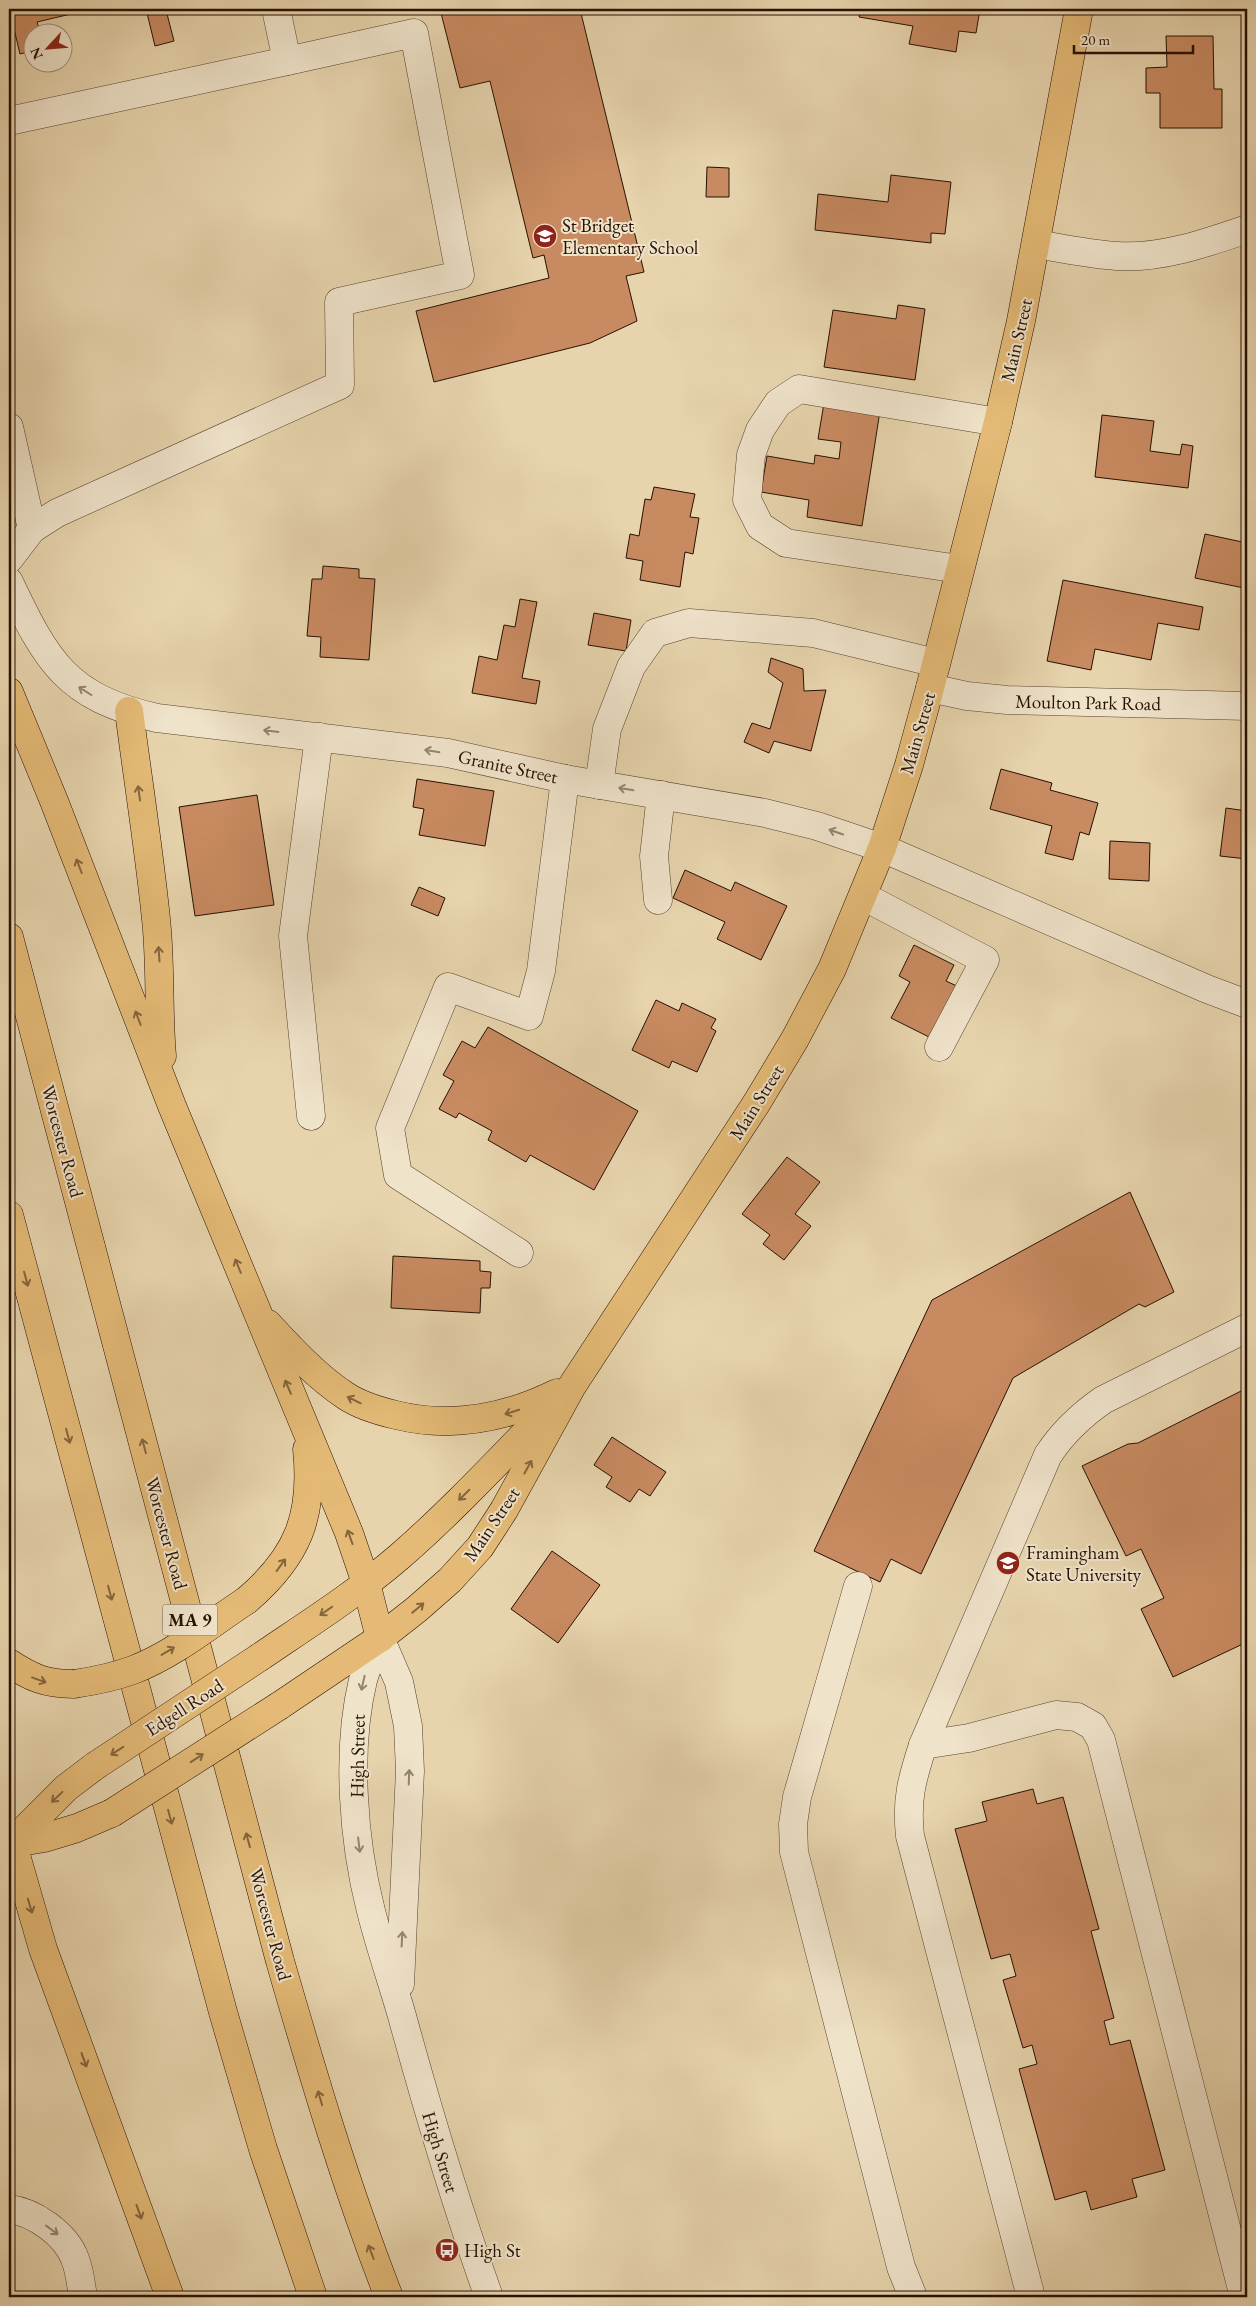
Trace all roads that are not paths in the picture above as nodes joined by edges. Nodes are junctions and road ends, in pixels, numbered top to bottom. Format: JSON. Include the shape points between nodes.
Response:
{"nodes":[{"id":1,"x":276,"y":9,"type":"edge"},
{"id":2,"x":1079,"y":9,"type":"edge"},
{"id":3,"x":286,"y":61,"type":"junction"},
{"id":4,"x":9,"y":121,"type":"edge"},
{"id":5,"x":1247,"y":229,"type":"edge"},
{"id":6,"x":1037,"y":244,"type":"junction"},
{"id":7,"x":998,"y":422,"type":"junction"},
{"id":8,"x":9,"y":427,"type":"edge"},
{"id":9,"x":32,"y":529,"type":"junction"},
{"id":10,"x":9,"y":559,"type":"edge"},
{"id":11,"x":960,"y":570,"type":"junction"},
{"id":12,"x":9,"y":582,"type":"edge"},
{"id":13,"x":933,"y":675,"type":"junction"},
{"id":14,"x":9,"y":692,"type":"edge"},
{"id":15,"x":1247,"y":706,"type":"edge"},
{"id":16,"x":128,"y":711,"type":"junction"},
{"id":17,"x":319,"y":737,"type":"junction"},
{"id":18,"x":565,"y":779,"type":"junction"},
{"id":19,"x":599,"y":784,"type":"junction"},
{"id":20,"x":661,"y":795,"type":"junction"},
{"id":21,"x":882,"y":848,"type":"junction"},
{"id":22,"x":863,"y":896,"type":"junction"},
{"id":23,"x":658,"y":900,"type":"dead end"},
{"id":24,"x":9,"y":937,"type":"edge"},
{"id":25,"x":1247,"y":1004,"type":"edge"},
{"id":26,"x":939,"y":1047,"type":"dead end"},
{"id":27,"x":172,"y":1106,"type":"junction"},
{"id":28,"x":311,"y":1116,"type":"dead end"},
{"id":29,"x":9,"y":1215,"type":"edge"},
{"id":30,"x":519,"y":1253,"type":"dead end"},
{"id":31,"x":256,"y":1311,"type":"junction"},
{"id":32,"x":1247,"y":1328,"type":"edge"},
{"id":33,"x":572,"y":1386,"type":"junction"},
{"id":34,"x":305,"y":1427,"type":"junction"},
{"id":35,"x":366,"y":1583,"type":"junction"},
{"id":36,"x":858,"y":1586,"type":"dead end"},
{"id":37,"x":380,"y":1638,"type":"junction"},
{"id":38,"x":9,"y":1663,"type":"edge"},
{"id":39,"x":923,"y":1745,"type":"junction"},
{"id":40,"x":10,"y":1839,"type":"edge"},
{"id":41,"x":399,"y":2006,"type":"junction"},
{"id":42,"x":9,"y":2209,"type":"edge"},
{"id":43,"x":81,"y":2287,"type":"edge"},
{"id":44,"x":170,"y":2297,"type":"edge"},
{"id":45,"x":312,"y":2297,"type":"edge"},
{"id":46,"x":389,"y":2297,"type":"edge"},
{"id":47,"x":489,"y":2297,"type":"edge"},
{"id":48,"x":913,"y":2297,"type":"edge"},
{"id":49,"x":1031,"y":2297,"type":"edge"},
{"id":50,"x":1244,"y":2297,"type":"edge"}],
"edges":[{"from":1,"to":3,"type":"street"},
{"from":2,"to":6,"type":"main road","name":"Main Street"},
{"from":3,"to":4,"type":"street"},
{"from":3,"to":9,"type":"street","via":[[414,33],[460,275],[339,302],[340,385],[57,513]]},
{"from":5,"to":6,"type":"street","via":[[1162,253],[1118,256]]},
{"from":6,"to":7,"type":"main road","name":"Main Street"},
{"from":7,"to":11,"type":"main road","name":"Main Street"},
{"from":7,"to":11,"type":"street","via":[[799,389],[778,403],[760,430],[751,456],[747,500],[760,526],[786,543]]},
{"from":8,"to":9,"type":"street"},
{"from":9,"to":10,"type":"street"},
{"from":11,"to":13,"type":"main road","name":"Main Street"},
{"from":16,"to":12,"type":"street","one_way":true,"via":[[99,700],[54,664],[34,636]]},
{"from":13,"to":15,"type":"street","name":"Moulton Park Road","via":[[967,696],[1007,700]]},
{"from":13,"to":19,"type":"street","name":"Moulton Park Road","via":[[898,652],[813,633],[689,623],[655,633],[632,667],[607,729]]},
{"from":13,"to":21,"type":"main road","name":"Main Street"},
{"from":27,"to":14,"type":"main road","one_way":true},
{"from":17,"to":16,"type":"street","name":"Granite Street","one_way":true,"via":[[157,718]]},
{"from":27,"to":16,"type":"main road","one_way":true,"via":[[162,1056],[156,918]]},
{"from":18,"to":17,"type":"street","name":"Granite Street","one_way":true,"via":[[448,754]]},
{"from":17,"to":28,"type":"street","via":[[293,936]]},
{"from":18,"to":19,"type":"street","name":"Granite Street"},
{"from":18,"to":30,"type":"street","via":[[542,971],[529,1016],[448,987],[390,1128],[398,1175]]},
{"from":20,"to":19,"type":"street","name":"Granite Street","one_way":true},
{"from":21,"to":20,"type":"street","name":"Granite Street","one_way":true,"via":[[782,817]]},
{"from":20,"to":23,"type":"street","via":[[654,856]]},
{"from":21,"to":22,"type":"main road","name":"Main Street"},
{"from":21,"to":25,"type":"street","name":"Granite Street","via":[[1179,978]]},
{"from":22,"to":26,"type":"street","via":[[985,960]]},
{"from":22,"to":33,"type":"main road","name":"Main Street","via":[[832,969],[795,1039]]},
{"from":46,"to":24,"type":"main road","name":"Worcester Road","number":"MA 9","one_way":true,"via":[[362,2229],[322,2106],[280,1961]]},
{"from":31,"to":27,"type":"main road","one_way":true},
{"from":29,"to":45,"type":"main road","one_way":true,"via":[[222,2012]]},
{"from":33,"to":31,"type":"main road","one_way":true,"via":[[504,1415],[444,1422],[412,1420],[379,1411],[347,1397],[295,1352]]},
{"from":34,"to":31,"type":"main road","one_way":true},
{"from":32,"to":39,"type":"street","via":[[1103,1400],[1080,1415],[1062,1434],[1048,1455]]},
{"from":33,"to":35,"type":"main road","name":"Main Street","one_way":true,"via":[[438,1522]]},
{"from":37,"to":33,"type":"main road","name":"Main Street","one_way":true,"via":[[450,1580],[480,1546],[504,1510]]},
{"from":35,"to":34,"type":"main road","one_way":true},
{"from":38,"to":34,"type":"main road","one_way":true,"bridge":true,"via":[[28,1676],[51,1684],[104,1680],[166,1653],[248,1600],[285,1561],[297,1537],[306,1508],[310,1478]]},
{"from":35,"to":37,"type":"main road"},
{"from":35,"to":40,"type":"main road","name":"Edgell Road","one_way":true,"bridge":true,"via":[[95,1766]]},
{"from":36,"to":48,"type":"street","via":[[797,1798],[793,1824],[794,1852],[901,2267]]},
{"from":40,"to":37,"type":"main road","one_way":true,"bridge":true,"via":[[44,1838],[112,1813]]},
{"from":41,"to":37,"type":"street","name":"High Street","one_way":true,"via":[[410,1771],[408,1726],[400,1682]]},
{"from":37,"to":41,"type":"street","name":"High Street","one_way":true,"via":[[364,1678],[353,1735],[357,1830],[371,1912]]},
{"from":39,"to":49,"type":"street","via":[[912,1779],[908,1809],[910,1836]]},
{"from":39,"to":50,"type":"street","via":[[969,1738],[1056,1715],[1077,1717],[1093,1726],[1101,1740]]},
{"from":40,"to":44,"type":"main road","one_way":true,"via":[[43,1949]]},
{"from":41,"to":47,"type":"street","name":"High Street","via":[[446,2170]]},
{"from":42,"to":43,"type":"street","one_way":true,"via":[[38,2220],[61,2237],[75,2258]]}]}
